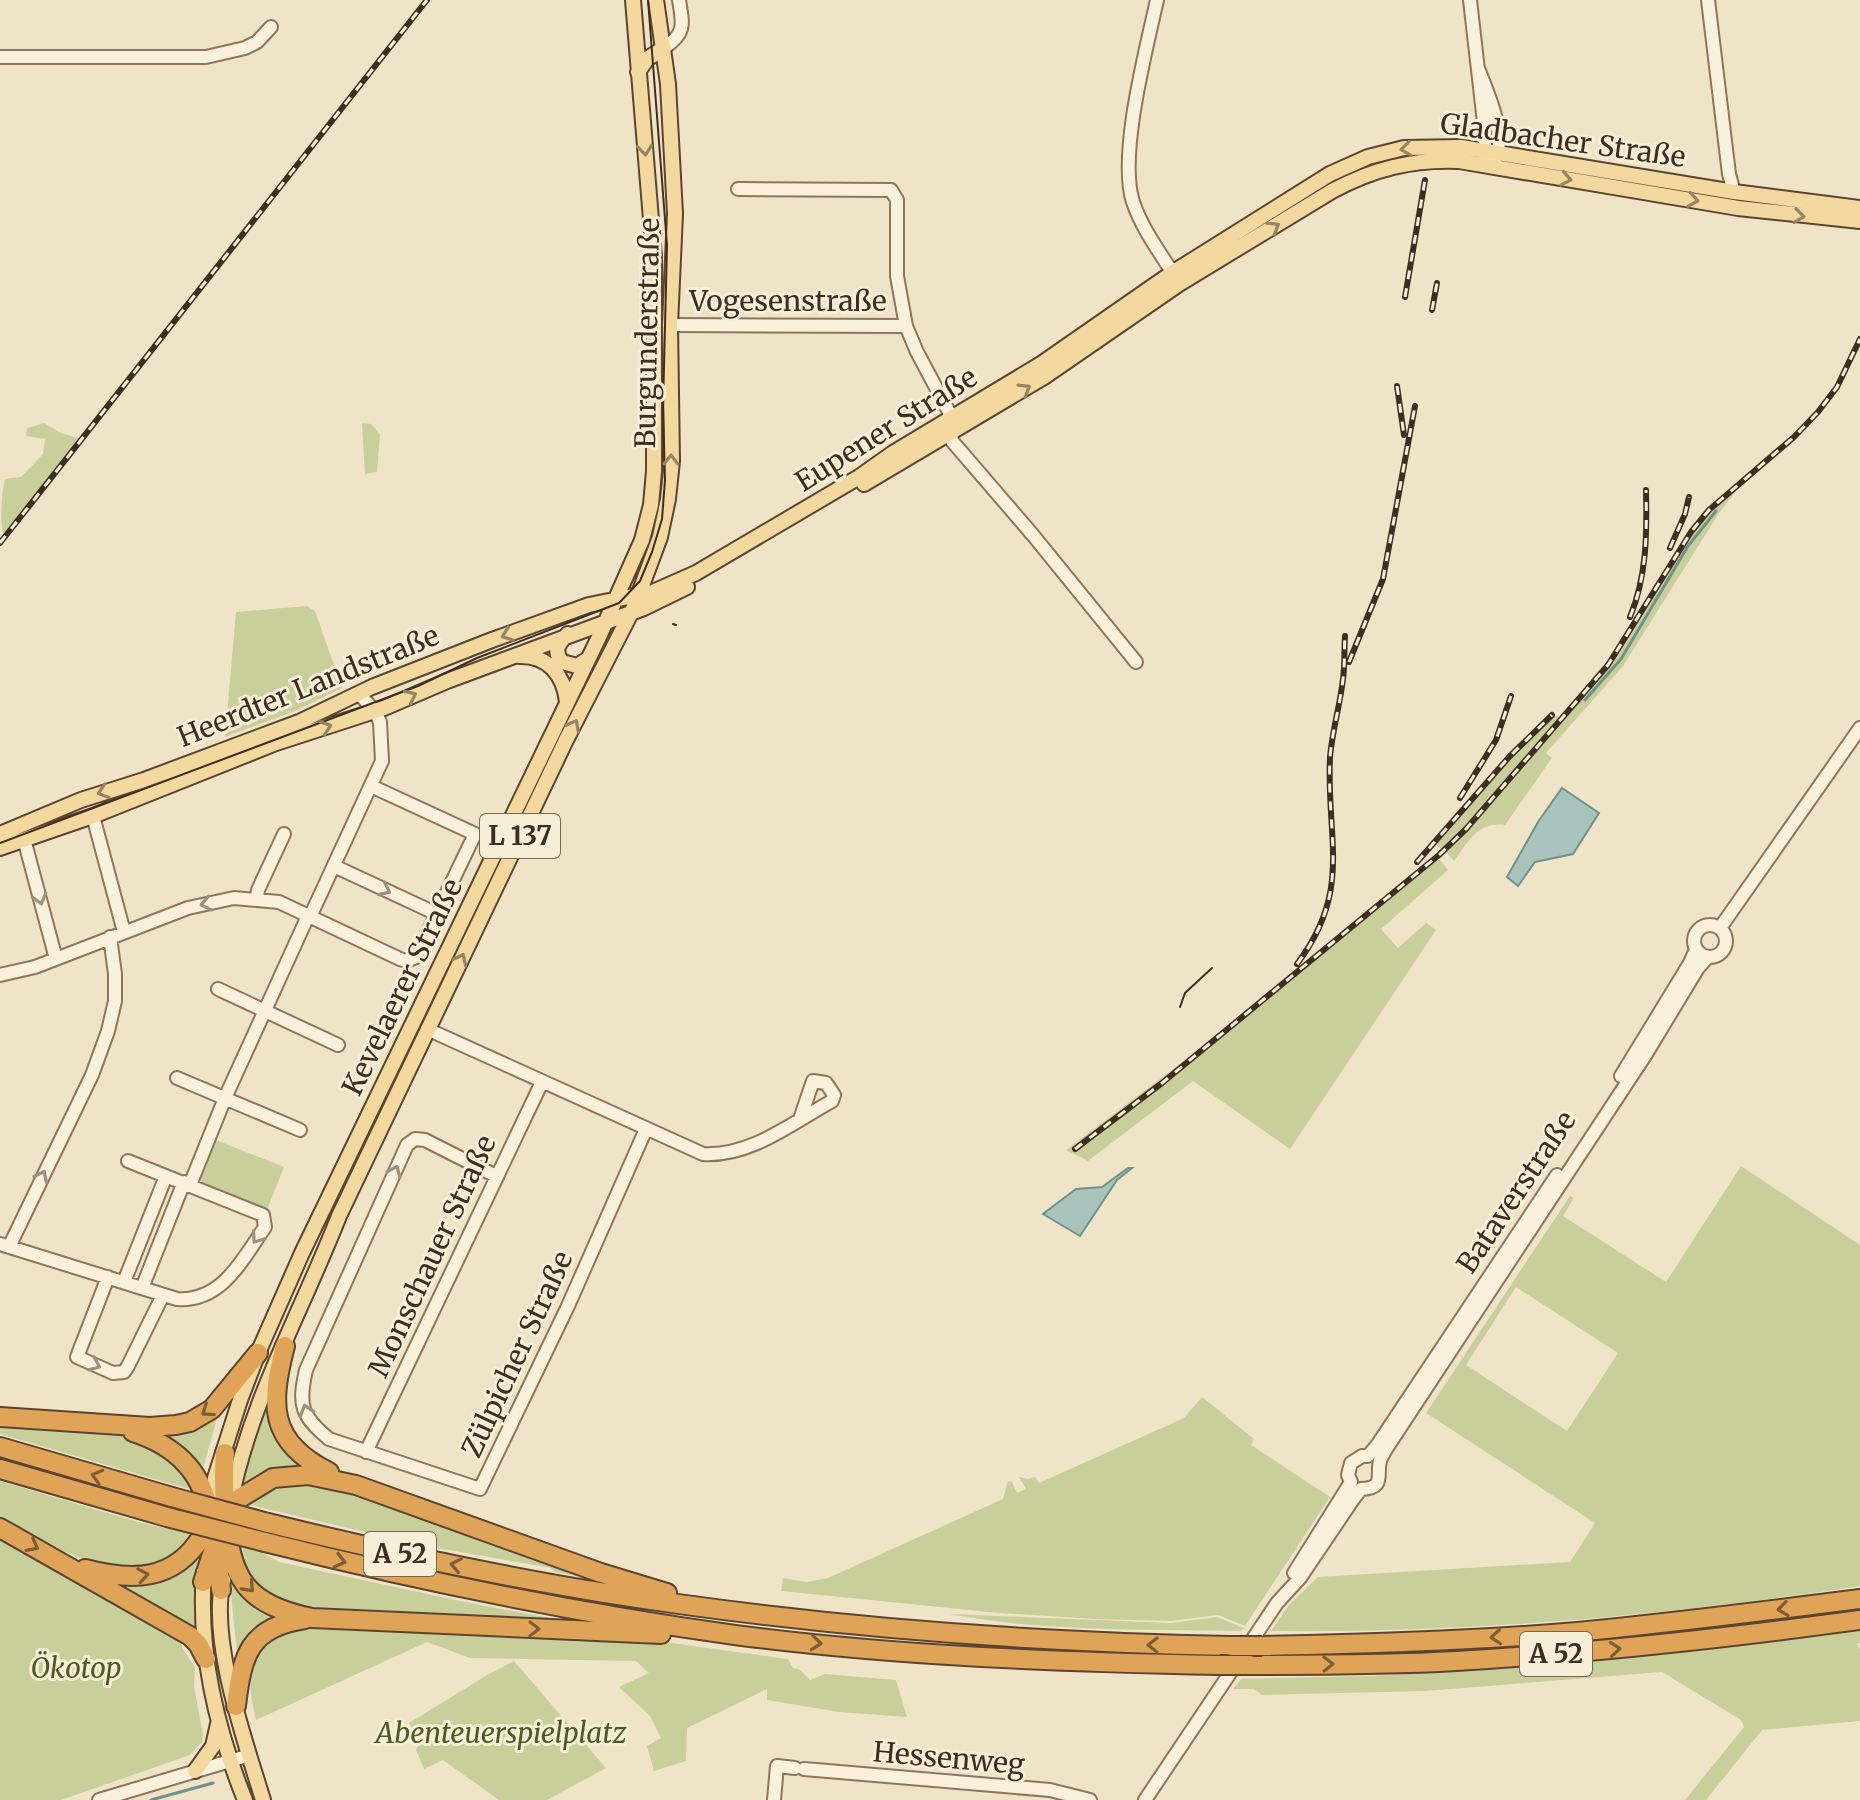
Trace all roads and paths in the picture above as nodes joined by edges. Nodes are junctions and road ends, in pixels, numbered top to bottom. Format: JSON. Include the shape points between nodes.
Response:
{"nodes":[{"id":1,"x":656,"y":0,"type":"edge"},
{"id":2,"x":679,"y":0,"type":"edge"},
{"id":3,"x":1157,"y":0,"type":"edge"},
{"id":4,"x":1470,"y":0,"type":"edge"},
{"id":5,"x":1708,"y":0,"type":"edge"},
{"id":6,"x":633,"y":5,"type":"edge"},
{"id":7,"x":271,"y":27,"type":"dead end"},
{"id":8,"x":664,"y":48,"type":"junction"},
{"id":9,"x":0,"y":57,"type":"edge"},
{"id":10,"x":638,"y":72,"type":"junction"},
{"id":11,"x":1491,"y":151,"type":"junction"},
{"id":12,"x":1489,"y":166,"type":"junction"},
{"id":13,"x":738,"y":189,"type":"dead end"},
{"id":14,"x":1734,"y":192,"type":"junction"},
{"id":15,"x":1738,"y":208,"type":"junction"},
{"id":16,"x":1860,"y":208,"type":"edge"},
{"id":17,"x":1860,"y":221,"type":"edge"},
{"id":18,"x":1176,"y":278,"type":"junction"},
{"id":19,"x":1153,"y":293,"type":"joint"},
{"id":20,"x":670,"y":325,"type":"junction"},
{"id":21,"x":906,"y":326,"type":"junction"},
{"id":22,"x":951,"y":426,"type":"junction"},
{"id":23,"x":655,"y":553,"type":"junction"},
{"id":24,"x":686,"y":578,"type":"junction"},
{"id":25,"x":624,"y":582,"type":"junction"},
{"id":26,"x":639,"y":596,"type":"junction"},
{"id":27,"x":615,"y":600,"type":"junction"},
{"id":28,"x":589,"y":605,"type":"junction"},
{"id":29,"x":632,"y":612,"type":"junction"},
{"id":30,"x":606,"y":620,"type":"junction"},
{"id":31,"x":568,"y":634,"type":"junction"},
{"id":32,"x":588,"y":658,"type":"junction"},
{"id":33,"x":504,"y":659,"type":"junction"},
{"id":34,"x":1136,"y":662,"type":"dead end"},
{"id":35,"x":359,"y":694,"type":"junction"},
{"id":36,"x":567,"y":702,"type":"junction"},
{"id":37,"x":375,"y":711,"type":"junction"},
{"id":38,"x":1860,"y":728,"type":"edge"},
{"id":39,"x":371,"y":786,"type":"junction"},
{"id":40,"x":93,"y":816,"type":"junction"},
{"id":41,"x":0,"y":834,"type":"edge"},
{"id":42,"x":284,"y":834,"type":"dead end"},
{"id":43,"x":24,"y":839,"type":"junction"},
{"id":44,"x":0,"y":848,"type":"edge"},
{"id":45,"x":334,"y":866,"type":"junction"},
{"id":46,"x":257,"y":898,"type":"junction"},
{"id":47,"x":437,"y":914,"type":"junction"},
{"id":48,"x":309,"y":916,"type":"junction"},
{"id":49,"x":1720,"y":928,"type":"junction"},
{"id":50,"x":124,"y":932,"type":"junction"},
{"id":51,"x":110,"y":937,"type":"junction"},
{"id":52,"x":1696,"y":949,"type":"junction"},
{"id":53,"x":1707,"y":958,"type":"junction"},
{"id":54,"x":56,"y":959,"type":"junction"},
{"id":55,"x":0,"y":975,"type":"edge"},
{"id":56,"x":218,"y":989,"type":"dead end"},
{"id":57,"x":265,"y":1011,"type":"junction"},
{"id":58,"x":427,"y":1029,"type":"junction"},
{"id":59,"x":338,"y":1045,"type":"dead end"},
{"id":60,"x":177,"y":1078,"type":"dead end"},
{"id":61,"x":542,"y":1082,"type":"junction"},
{"id":62,"x":225,"y":1098,"type":"junction"},
{"id":63,"x":800,"y":1119,"type":"dead end"},
{"id":64,"x":646,"y":1129,"type":"junction"},
{"id":65,"x":300,"y":1130,"type":"dead end"},
{"id":66,"x":128,"y":1161,"type":"dead end"},
{"id":67,"x":166,"y":1176,"type":"junction"},
{"id":68,"x":496,"y":1176,"type":"junction"},
{"id":69,"x":187,"y":1184,"type":"junction"},
{"id":70,"x":4,"y":1246,"type":"edge"},
{"id":71,"x":108,"y":1277,"type":"junction"},
{"id":72,"x":124,"y":1282,"type":"junction"},
{"id":73,"x":142,"y":1288,"type":"junction"},
{"id":74,"x":163,"y":1295,"type":"junction"},
{"id":75,"x":285,"y":1346,"type":"junction"},
{"id":76,"x":258,"y":1353,"type":"junction"},
{"id":77,"x":0,"y":1417,"type":"edge"},
{"id":78,"x":108,"y":1425,"type":"junction"},
{"id":79,"x":0,"y":1447,"type":"edge"},
{"id":80,"x":366,"y":1452,"type":"junction"},
{"id":81,"x":225,"y":1453,"type":"junction"},
{"id":82,"x":1373,"y":1460,"type":"junction"},
{"id":83,"x":0,"y":1469,"type":"edge"},
{"id":84,"x":356,"y":1485,"type":"junction"},
{"id":85,"x":1356,"y":1485,"type":"junction"},
{"id":86,"x":230,"y":1489,"type":"junction"},
{"id":87,"x":218,"y":1521,"type":"junction"},
{"id":88,"x":0,"y":1528,"type":"edge"},
{"id":89,"x":215,"y":1545,"type":"junction"},
{"id":90,"x":67,"y":1564,"type":"junction"},
{"id":91,"x":203,"y":1582,"type":"junction"},
{"id":92,"x":221,"y":1590,"type":"junction"},
{"id":93,"x":1860,"y":1599,"type":"edge"},
{"id":94,"x":744,"y":1612,"type":"junction"},
{"id":95,"x":312,"y":1618,"type":"junction"},
{"id":96,"x":1860,"y":1620,"type":"edge"},
{"id":97,"x":738,"y":1635,"type":"junction"},
{"id":98,"x":1259,"y":1640,"type":"junction"},
{"id":99,"x":206,"y":1659,"type":"junction"},
{"id":100,"x":236,"y":1706,"type":"junction"},
{"id":101,"x":219,"y":1719,"type":"junction"},
{"id":102,"x":250,"y":1755,"type":"junction"},
{"id":103,"x":230,"y":1762,"type":"junction"},
{"id":104,"x":195,"y":1771,"type":"junction"},
{"id":105,"x":99,"y":1800,"type":"edge"},
{"id":106,"x":245,"y":1800,"type":"edge"},
{"id":107,"x":263,"y":1800,"type":"edge"},
{"id":108,"x":774,"y":1800,"type":"edge"},
{"id":109,"x":1090,"y":1800,"type":"edge"},
{"id":110,"x":1145,"y":1800,"type":"edge"}],
"edges":[{"from":1,"to":8,"type":"main road","number":"L 137"},
{"from":2,"to":8,"type":"street","via":[[680,36]]},
{"from":3,"to":18,"type":"street","via":[[1128,180],[1141,220]]},
{"from":4,"to":11,"type":"street"},
{"from":5,"to":14,"type":"street"},
{"from":6,"to":8,"type":"main road","via":[[643,40]]},
{"from":6,"to":10,"type":"main road","number":"L 137"},
{"from":7,"to":9,"type":"street","via":[[245,48],[206,57]]},
{"from":8,"to":10,"type":"main road"},
{"from":8,"to":20,"type":"main road","name":"Burgunderstraße","number":"L 137","via":[[675,214]]},
{"from":10,"to":25,"type":"main road","name":"Burgunderstraße","number":"L 137","one_way":true,"via":[[654,256],[654,471],[647,522]]},
{"from":11,"to":12,"type":"street","via":[[1485,159]]},
{"from":11,"to":14,"type":"main road","name":"Gladbacher Straße"},
{"from":11,"to":18,"type":"main road","name":"Gladbacher Straße","one_way":true,"via":[[1422,146],[1368,157],[1330,174]]},
{"from":12,"to":15,"type":"main road","name":"Gladbacher Straße","one_way":true},
{"from":18,"to":12,"type":"main road","name":"Gladbacher Straße","one_way":true,"via":[[1358,178],[1410,162]]},
{"from":13,"to":21,"type":"street","via":[[891,190],[897,200],[897,276]]},
{"from":14,"to":15,"type":"main road"},
{"from":14,"to":16,"type":"main road","name":"Gladbacher Straße"},
{"from":15,"to":17,"type":"main road","name":"Gladbacher Straße","one_way":true},
{"from":18,"to":19,"type":"main road","name":"Gladbacher Straße"},
{"from":19,"to":22,"type":"main road","name":"Eupener Straße"},
{"from":20,"to":21,"type":"street","name":"Vogesenstraße"},
{"from":23,"to":20,"type":"main road","name":"Burgunderstraße","number":"L 137","one_way":true,"via":[[671,478]]},
{"from":21,"to":22,"type":"street"},
{"from":22,"to":24,"type":"main road","name":"Eupener Straße"},
{"from":22,"to":29,"type":"main road","name":"Eupener Straße","via":[[699,581]]},
{"from":22,"to":34,"type":"street","name":"Eupener Straße","via":[[959,451]]},
{"from":23,"to":24,"type":"main road","via":[[663,576]]},
{"from":23,"to":26,"type":"main road","name":"Burgunderstraße","number":"L 137"},
{"from":24,"to":26,"type":"main road","name":"Eupener Straße"},
{"from":25,"to":27,"type":"main road","name":"Burgunderstraße","number":"L 137"},
{"from":25,"to":28,"type":"main road"},
{"from":26,"to":27,"type":"main road","name":"Heerdter Landstraße"},
{"from":26,"to":29,"type":"main road","name":"Burgunderstraße","number":"L 137"},
{"from":27,"to":28,"type":"main road","name":"Heerdter Landstraße"},
{"from":27,"to":30,"type":"main road","name":"Kevelaerer Straße","number":"L 137"},
{"from":28,"to":35,"type":"main road","name":"Heerdter Landstraße","one_way":true},
{"from":29,"to":30,"type":"main road","name":"Heerdter Landstraße"},
{"from":58,"to":29,"type":"main road","name":"Kevelaerer Straße","number":"L 137","one_way":true},
{"from":30,"to":31,"type":"main road","name":"Heerdter Landstraße"},
{"from":30,"to":32,"type":"main road","name":"Kevelaerer Straße","number":"L 137"},
{"from":31,"to":32,"type":"main road","via":[[556,652],[562,662],[571,667]]},
{"from":31,"to":33,"type":"main road","name":"Heerdter Landstraße"},
{"from":32,"to":36,"type":"main road","name":"Kevelaerer Straße","number":"L 137"},
{"from":33,"to":36,"type":"main road","via":[[532,656],[550,665],[561,679]]},
{"from":37,"to":33,"type":"main road","name":"Heerdter Landstraße","one_way":true},
{"from":35,"to":37,"type":"street"},
{"from":35,"to":41,"type":"main road","name":"Heerdter Landstraße","one_way":true,"via":[[299,722]]},
{"from":36,"to":76,"type":"main road","name":"Kevelaerer Straße","number":"L 137"},
{"from":37,"to":39,"type":"street","via":[[382,727],[383,756]]},
{"from":40,"to":37,"type":"main road","name":"Heerdter Landstraße","one_way":true,"via":[[276,743]]},
{"from":38,"to":49,"type":"street","name":"Bataverstraße"},
{"from":39,"to":45,"type":"street"},
{"from":39,"to":47,"type":"street","via":[[475,834]]},
{"from":40,"to":43,"type":"main road","name":"Heerdter Landstraße"},
{"from":40,"to":50,"type":"street"},
{"from":42,"to":46,"type":"street"},
{"from":43,"to":44,"type":"main road","name":"Heerdter Landstraße"},
{"from":43,"to":54,"type":"street","one_way":true},
{"from":45,"to":47,"type":"street","one_way":true},
{"from":45,"to":48,"type":"street"},
{"from":46,"to":48,"type":"street"},
{"from":46,"to":50,"type":"street","one_way":true,"via":[[208,902]]},
{"from":47,"to":48,"type":"street","via":[[416,957],[406,961]]},
{"from":48,"to":57,"type":"street"},
{"from":49,"to":52,"type":"street","name":"Bataverstraße","via":[[1700,928],[1694,937]]},
{"from":49,"to":53,"type":"street","name":"Bataverstraße","via":[[1727,938],[1724,950]]},
{"from":50,"to":51,"type":"street"},
{"from":51,"to":54,"type":"street"},
{"from":70,"to":51,"type":"street","one_way":true,"via":[[92,1075],[108,1031],[115,1001]]},
{"from":52,"to":53,"type":"street"},
{"from":52,"to":82,"type":"street","name":"Bataverstraße","via":[[1627,1067]]},
{"from":53,"to":82,"type":"street","name":"Bataverstraße"},
{"from":54,"to":55,"type":"street"},
{"from":56,"to":57,"type":"street"},
{"from":57,"to":59,"type":"street"},
{"from":57,"to":62,"type":"street"},
{"from":58,"to":61,"type":"street"},
{"from":58,"to":75,"type":"main road","name":"Kevelaerer Straße","number":"L 137"},
{"from":60,"to":62,"type":"street"},
{"from":61,"to":64,"type":"street"},
{"from":61,"to":68,"type":"street","name":"Monschauer Straße"},
{"from":62,"to":65,"type":"street"},
{"from":62,"to":69,"type":"street"},
{"from":63,"to":64,"type":"street","via":[[732,1153],[703,1154]]},
{"from":64,"to":80,"type":"street","name":"Zülpicher Straße","via":[[480,1489]]},
{"from":66,"to":67,"type":"street"},
{"from":67,"to":69,"type":"street"},
{"from":67,"to":72,"type":"street"},
{"from":68,"to":80,"type":"street","name":"Monschauer Straße"},
{"from":80,"to":68,"type":"street","one_way":true,"via":[[329,1439],[310,1424],[301,1392],[306,1370],[407,1145],[425,1140]]},
{"from":69,"to":73,"type":"street"},
{"from":69,"to":74,"type":"street","one_way":true,"via":[[258,1211],[265,1227],[238,1266],[207,1296],[192,1300]]},
{"from":70,"to":71,"type":"street"},
{"from":71,"to":72,"type":"street"},
{"from":71,"to":74,"type":"street","one_way":true,"via":[[77,1357],[113,1373],[128,1366]]},
{"from":72,"to":73,"type":"street"},
{"from":73,"to":74,"type":"street"},
{"from":75,"to":84,"type":"highway","via":[[274,1398],[285,1437],[312,1464]]},
{"from":75,"to":86,"type":"main road","number":"L 137","via":[[258,1401]]},
{"from":76,"to":78,"type":"highway","one_way":true,"via":[[221,1401],[190,1422],[164,1427]]},
{"from":76,"to":81,"type":"main road","number":"L 137"},
{"from":77,"to":78,"type":"highway"},
{"from":78,"to":87,"type":"highway","via":[[148,1436],[178,1454],[200,1481]]},
{"from":94,"to":79,"type":"highway","number":"A 52","one_way":true,"bridge":true,"via":[[603,1593],[371,1548]]},
{"from":81,"to":86,"type":"highway"},
{"from":81,"to":87,"type":"main road","number":"L 137","via":[[215,1478]]},
{"from":82,"to":85,"type":"street","name":"Bataverstraße","via":[[1378,1481],[1374,1486]]},
{"from":82,"to":85,"type":"street","name":"Bataverstraße","via":[[1351,1463],[1348,1475]]},
{"from":83,"to":97,"type":"highway","number":"A 52","one_way":true,"bridge":true,"via":[[265,1542],[495,1595]]},
{"from":84,"to":87,"type":"highway","via":[[308,1475],[273,1478],[240,1498]]},
{"from":84,"to":94,"type":"highway","via":[[601,1573]]},
{"from":85,"to":98,"type":"street","name":"Bataverstraße","via":[[1300,1578],[1277,1603]]},
{"from":86,"to":87,"type":"highway"},
{"from":87,"to":89,"type":"highway"},
{"from":90,"to":87,"type":"highway","one_way":true,"via":[[117,1577],[155,1573],[191,1551]]},
{"from":87,"to":91,"type":"main road","number":"L 137"},
{"from":87,"to":92,"type":"main road","number":"L 137"},
{"from":87,"to":95,"type":"highway","one_way":true,"via":[[247,1587],[275,1608]]},
{"from":88,"to":90,"type":"highway","one_way":true},
{"from":89,"to":91,"type":"highway"},
{"from":89,"to":92,"type":"highway"},
{"from":90,"to":99,"type":"highway","via":[[190,1636]]},
{"from":91,"to":99,"type":"main road","number":"L 137"},
{"from":92,"to":100,"type":"main road","number":"L 137"},
{"from":93,"to":98,"type":"highway","number":"A 52","one_way":true,"via":[[1574,1632],[1410,1642]]},
{"from":98,"to":94,"type":"highway","number":"A 52","one_way":true,"bridge":true,"via":[[1231,1646],[1076,1643]]},
{"from":95,"to":97,"type":"highway","one_way":true},
{"from":95,"to":100,"type":"highway","via":[[278,1625],[256,1640],[244,1661]]},
{"from":97,"to":96,"type":"highway","number":"A 52","one_way":true,"bridge":true,"via":[[934,1655],[1250,1665],[1561,1654]]},
{"from":98,"to":110,"type":"street","name":"Bataverstraße"},
{"from":99,"to":101,"type":"main road","number":"L 137"},
{"from":100,"to":102,"type":"main road","number":"L 137"},
{"from":101,"to":103,"type":"main road","number":"L 137"},
{"from":101,"to":104,"type":"main road","via":[[213,1746]]},
{"from":102,"to":103,"type":"street"},
{"from":102,"to":107,"type":"main road","number":"L 137"},
{"from":103,"to":104,"type":"street"},
{"from":103,"to":106,"type":"main road","number":"L 137"},
{"from":104,"to":105,"type":"street"},
{"from":108,"to":109,"type":"street","name":"Hessenweg","via":[[777,1766],[1050,1790]]}]}
